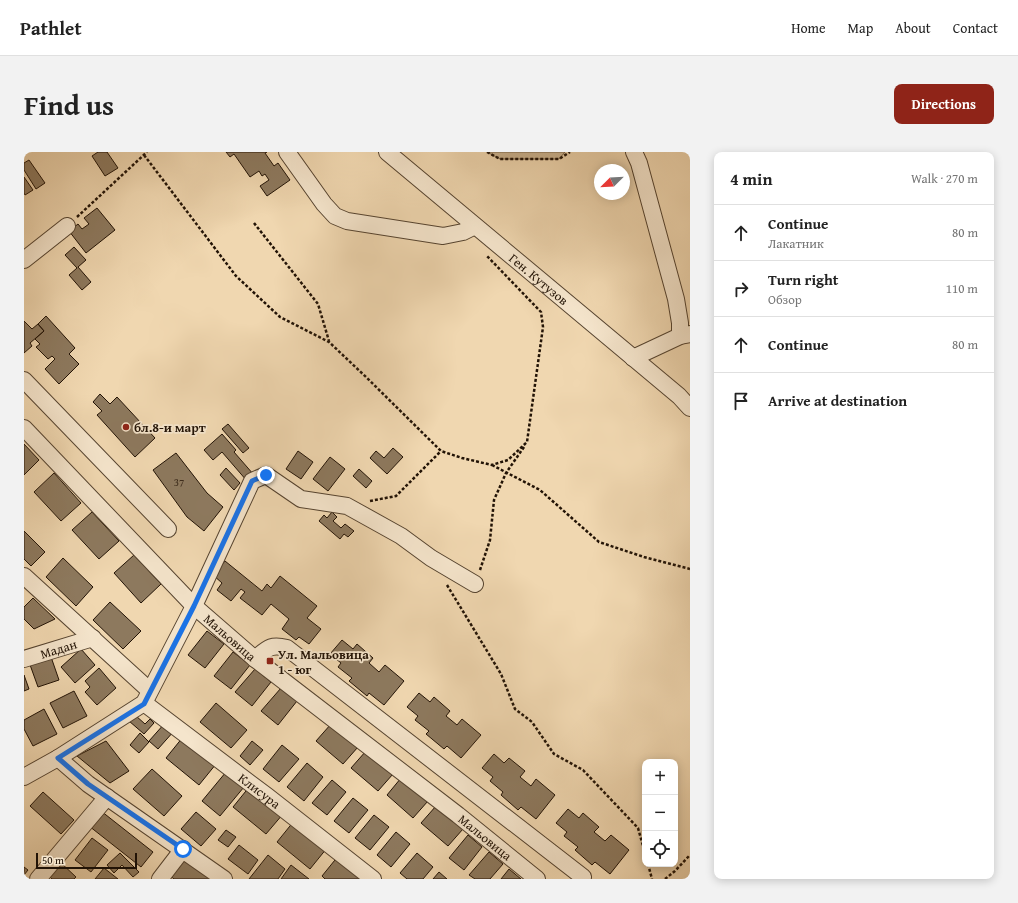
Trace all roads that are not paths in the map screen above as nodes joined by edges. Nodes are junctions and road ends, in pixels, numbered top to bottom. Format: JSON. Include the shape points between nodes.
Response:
{"nodes":[{"id":1,"x":287,"y":152,"type":"edge"},
{"id":2,"x":386,"y":152,"type":"edge"},
{"id":3,"x":634,"y":152,"type":"edge"},
{"id":4,"x":67,"y":226,"type":"road end"},
{"id":5,"x":475,"y":226,"type":"junction"},
{"id":6,"x":24,"y":260,"type":"edge"},
{"id":7,"x":685,"y":335,"type":"edge"},
{"id":8,"x":633,"y":358,"type":"junction"},
{"id":9,"x":24,"y":380,"type":"edge"},
{"id":10,"x":690,"y":408,"type":"edge"},
{"id":11,"x":24,"y":428,"type":"edge"},
{"id":12,"x":168,"y":530,"type":"dead end"},
{"id":13,"x":24,"y":576,"type":"edge"},
{"id":14,"x":475,"y":584,"type":"road end"},
{"id":15,"x":194,"y":606,"type":"junction"},
{"id":16,"x":93,"y":638,"type":"junction"},
{"id":17,"x":24,"y":659,"type":"edge"},
{"id":18,"x":255,"y":659,"type":"junction"},
{"id":19,"x":147,"y":697,"type":"junction"},
{"id":20,"x":58,"y":758,"type":"junction"},
{"id":21,"x":24,"y":777,"type":"edge"},
{"id":22,"x":107,"y":797,"type":"junction"},
{"id":23,"x":183,"y":849,"type":"junction"},
{"id":24,"x":583,"y":877,"type":"dead end"},
{"id":25,"x":38,"y":879,"type":"edge"},
{"id":26,"x":160,"y":879,"type":"edge"},
{"id":27,"x":224,"y":879,"type":"edge"},
{"id":28,"x":373,"y":879,"type":"edge"},
{"id":29,"x":537,"y":879,"type":"edge"}],
"edges":[{"from":1,"to":5,"type":"street","via":[[324,204],[336,216],[347,221],[443,236],[463,232]]},
{"from":2,"to":5,"type":"street","name":"Ген. Кутузов"},
{"from":3,"to":7,"type":"street"},
{"from":4,"to":6,"type":"street"},
{"from":5,"to":8,"type":"street","name":"Ген. Кутузов"},
{"from":7,"to":8,"type":"street"},
{"from":8,"to":10,"type":"street","name":"Ген. Кутузов"},
{"from":9,"to":12,"type":"street"},
{"from":11,"to":15,"type":"street","name":"Мальовица"},
{"from":13,"to":16,"type":"street","name":"Клисура"},
{"from":14,"to":15,"type":"street","via":[[431,558],[401,536],[348,506],[300,499],[266,475],[252,481]]},
{"from":15,"to":18,"type":"street","name":"Мальовица"},
{"from":15,"to":19,"type":"street"},
{"from":16,"to":17,"type":"street","name":"Мадан"},
{"from":16,"to":19,"type":"street","name":"Клисура"},
{"from":18,"to":24,"type":"street","via":[[269,647],[287,648]]},
{"from":18,"to":29,"type":"street","name":"Мальовица"},
{"from":19,"to":20,"type":"street"},
{"from":19,"to":28,"type":"street","name":"Клисура"},
{"from":20,"to":21,"type":"street"},
{"from":20,"to":22,"type":"street"},
{"from":22,"to":23,"type":"street"},
{"from":22,"to":25,"type":"street"},
{"from":23,"to":26,"type":"street"},
{"from":23,"to":27,"type":"street"}]}
